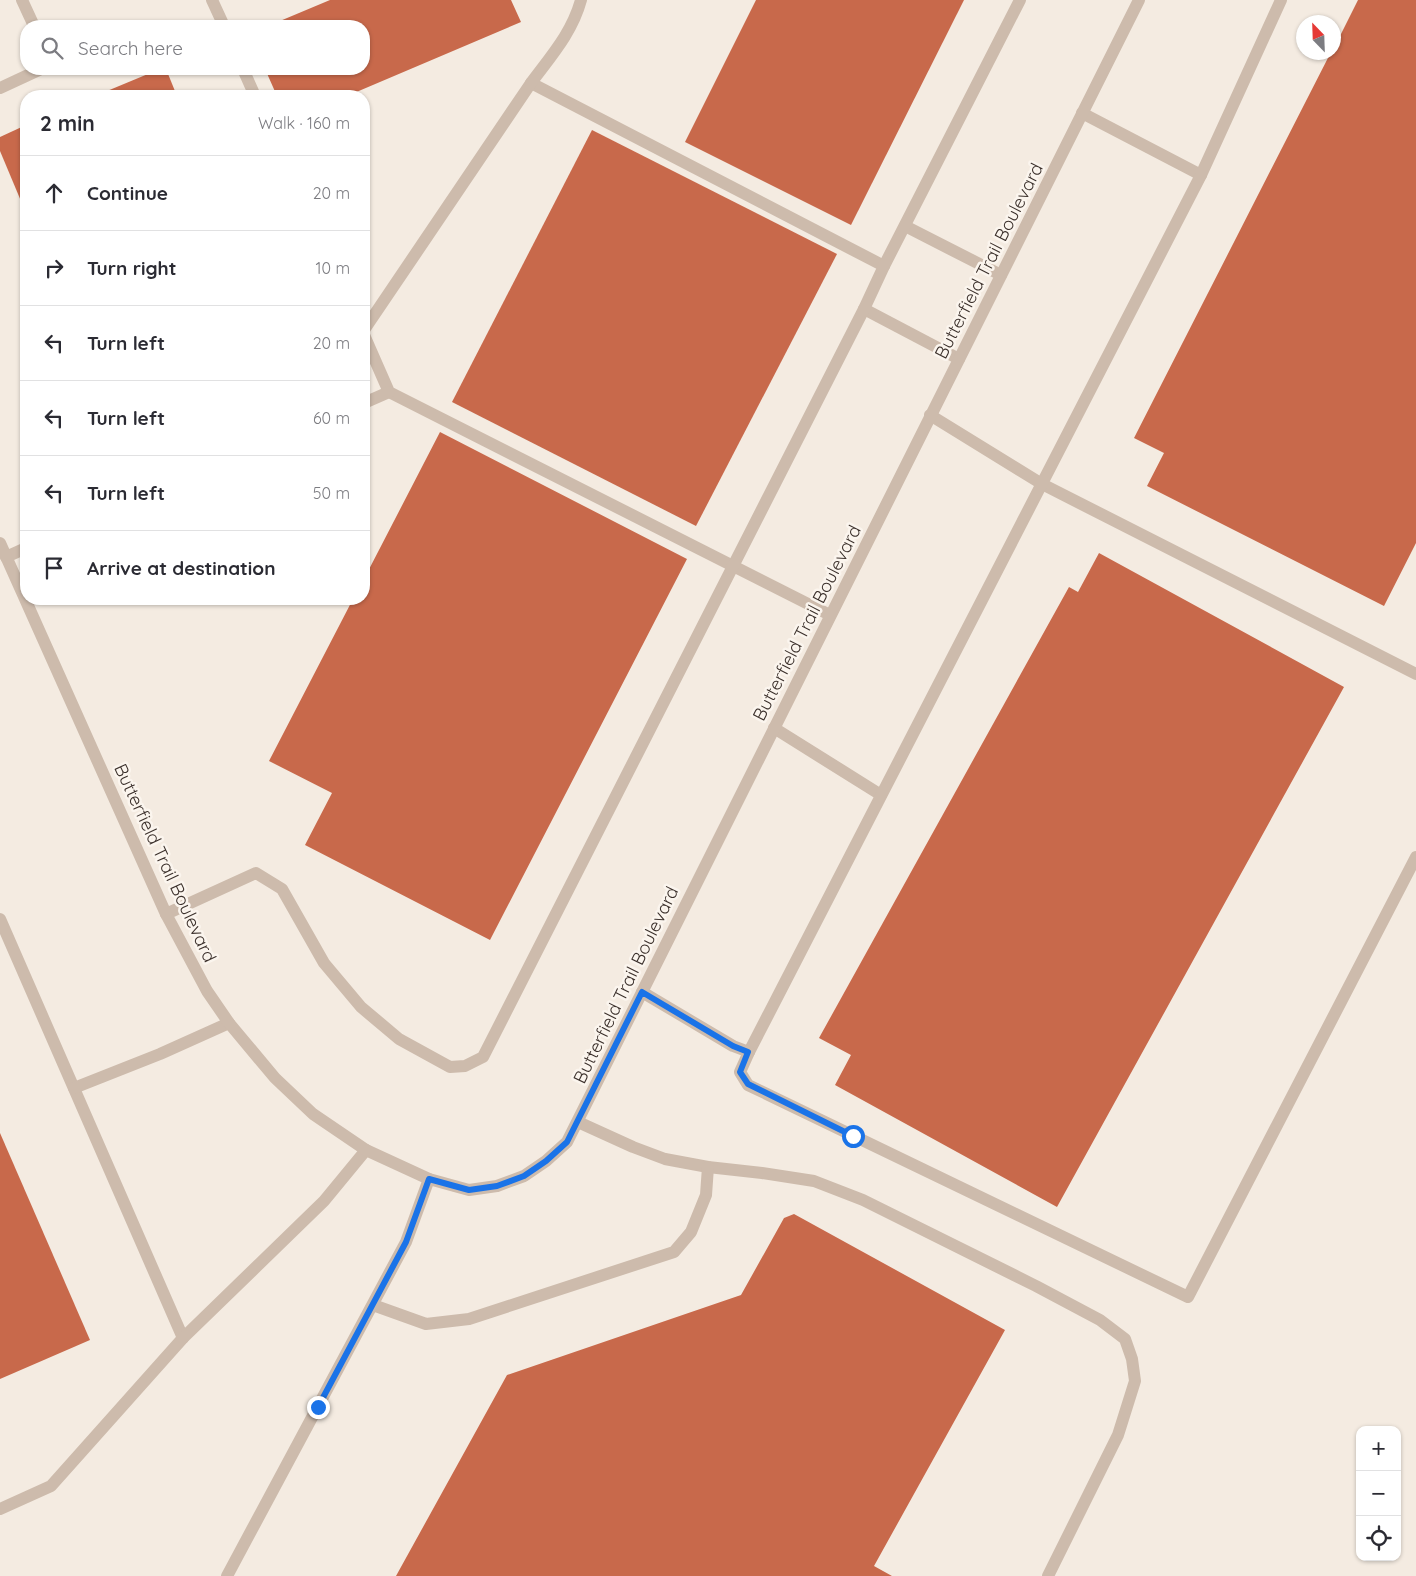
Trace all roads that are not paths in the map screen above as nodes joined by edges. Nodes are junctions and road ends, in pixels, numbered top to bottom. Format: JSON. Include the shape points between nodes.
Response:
{"nodes":[{"id":1,"x":22,"y":0,"type":"edge"},
{"id":2,"x":212,"y":0,"type":"edge"},
{"id":3,"x":581,"y":0,"type":"edge"},
{"id":4,"x":1020,"y":0,"type":"edge"},
{"id":5,"x":1139,"y":0,"type":"edge"},
{"id":6,"x":1281,"y":0,"type":"edge"},
{"id":7,"x":31,"y":20,"type":"edge"},
{"id":8,"x":221,"y":20,"type":"edge"},
{"id":9,"x":28,"y":75,"type":"edge"},
{"id":10,"x":246,"y":75,"type":"edge"},
{"id":11,"x":531,"y":82,"type":"junction"},
{"id":12,"x":0,"y":88,"type":"edge"},
{"id":13,"x":252,"y":90,"type":"edge"},
{"id":14,"x":1082,"y":113,"type":"junction"},
{"id":15,"x":1201,"y":176,"type":"junction"},
{"id":16,"x":905,"y":226,"type":"junction"},
{"id":17,"x":884,"y":266,"type":"junction"},
{"id":18,"x":1001,"y":275,"type":"junction"},
{"id":19,"x":864,"y":309,"type":"junction"},
{"id":20,"x":370,"y":321,"type":"edge"},
{"id":21,"x":370,"y":349,"type":"edge"},
{"id":22,"x":959,"y":359,"type":"junction"},
{"id":23,"x":389,"y":392,"type":"junction"},
{"id":24,"x":370,"y":400,"type":"edge"},
{"id":25,"x":930,"y":415,"type":"junction"},
{"id":26,"x":1042,"y":484,"type":"junction"},
{"id":27,"x":0,"y":543,"type":"edge"},
{"id":28,"x":20,"y":551,"type":"edge"},
{"id":29,"x":6,"y":557,"type":"junction"},
{"id":30,"x":733,"y":566,"type":"junction"},
{"id":31,"x":20,"y":588,"type":"edge"},
{"id":32,"x":28,"y":605,"type":"edge"},
{"id":33,"x":830,"y":616,"type":"junction"},
{"id":34,"x":1416,"y":674,"type":"edge"},
{"id":35,"x":774,"y":728,"type":"junction"},
{"id":36,"x":881,"y":795,"type":"junction"},
{"id":37,"x":1416,"y":858,"type":"edge"},
{"id":38,"x":166,"y":914,"type":"junction"},
{"id":39,"x":0,"y":919,"type":"edge"},
{"id":40,"x":642,"y":992,"type":"junction"},
{"id":41,"x":229,"y":1023,"type":"junction"},
{"id":42,"x":748,"y":1052,"type":"junction"},
{"id":43,"x":74,"y":1088,"type":"junction"},
{"id":44,"x":578,"y":1122,"type":"junction"},
{"id":45,"x":366,"y":1150,"type":"junction"},
{"id":46,"x":708,"y":1167,"type":"junction"},
{"id":47,"x":429,"y":1179,"type":"junction"},
{"id":48,"x":373,"y":1305,"type":"junction"},
{"id":49,"x":183,"y":1338,"type":"junction"},
{"id":50,"x":0,"y":1509,"type":"edge"},
{"id":51,"x":227,"y":1576,"type":"edge"},
{"id":52,"x":1048,"y":1576,"type":"edge"}],
"edges":[{"from":1,"to":7,"type":"street"},
{"from":2,"to":8,"type":"street"},
{"from":3,"to":11,"type":"street","via":[[576,18],[561,44]]},
{"from":4,"to":16,"type":"street"},
{"from":5,"to":14,"type":"street","name":"Butterfield Trail Boulevard"},
{"from":6,"to":15,"type":"street"},
{"from":9,"to":12,"type":"street"},
{"from":10,"to":13,"type":"street"},
{"from":11,"to":17,"type":"street"},
{"from":11,"to":20,"type":"street"},
{"from":14,"to":15,"type":"street"},
{"from":14,"to":18,"type":"street","name":"Butterfield Trail Boulevard"},
{"from":15,"to":26,"type":"street"},
{"from":16,"to":17,"type":"street"},
{"from":16,"to":18,"type":"street"},
{"from":17,"to":19,"type":"street"},
{"from":18,"to":22,"type":"street","name":"Butterfield Trail Boulevard"},
{"from":19,"to":22,"type":"street"},
{"from":19,"to":30,"type":"street"},
{"from":21,"to":23,"type":"street"},
{"from":22,"to":25,"type":"street","name":"Butterfield Trail Boulevard"},
{"from":23,"to":24,"type":"street"},
{"from":23,"to":30,"type":"street"},
{"from":25,"to":26,"type":"street"},
{"from":25,"to":33,"type":"street","name":"Butterfield Trail Boulevard"},
{"from":26,"to":34,"type":"street"},
{"from":26,"to":36,"type":"street"},
{"from":27,"to":29,"type":"street","name":"Butterfield Trail Boulevard"},
{"from":28,"to":29,"type":"street"},
{"from":29,"to":31,"type":"street","name":"Butterfield Trail Boulevard"},
{"from":30,"to":33,"type":"street"},
{"from":30,"to":38,"type":"street","via":[[483,1057],[466,1066],[450,1067],[398,1039],[361,1007],[324,963],[282,889],[256,873]]},
{"from":32,"to":38,"type":"street","name":"Butterfield Trail Boulevard"},
{"from":33,"to":35,"type":"street","name":"Butterfield Trail Boulevard"},
{"from":35,"to":36,"type":"street"},
{"from":35,"to":40,"type":"street","name":"Butterfield Trail Boulevard"},
{"from":36,"to":42,"type":"street"},
{"from":37,"to":42,"type":"street","via":[[1188,1297],[748,1084],[740,1072]]},
{"from":38,"to":41,"type":"street","name":"Butterfield Trail Boulevard"},
{"from":39,"to":43,"type":"street"},
{"from":40,"to":42,"type":"street"},
{"from":40,"to":44,"type":"street","name":"Butterfield Trail Boulevard"},
{"from":41,"to":43,"type":"street"},
{"from":41,"to":45,"type":"street","name":"Butterfield Trail Boulevard","via":[[275,1078],[313,1114]]},
{"from":43,"to":49,"type":"street"},
{"from":44,"to":46,"type":"street","via":[[665,1159]]},
{"from":44,"to":47,"type":"street","name":"Butterfield Trail Boulevard","via":[[567,1142],[524,1176],[497,1186],[469,1190]]},
{"from":45,"to":47,"type":"street","name":"Butterfield Trail Boulevard"},
{"from":45,"to":49,"type":"street","via":[[324,1201]]},
{"from":46,"to":48,"type":"street","via":[[706,1195],[691,1232],[674,1252],[469,1319],[426,1324]]},
{"from":46,"to":52,"type":"street","via":[[814,1181],[863,1200],[1036,1286],[1100,1320],[1125,1339],[1135,1381],[1118,1435]]},
{"from":47,"to":48,"type":"street","via":[[406,1242]]},
{"from":48,"to":51,"type":"street"},
{"from":49,"to":50,"type":"street","via":[[51,1486]]}]}
